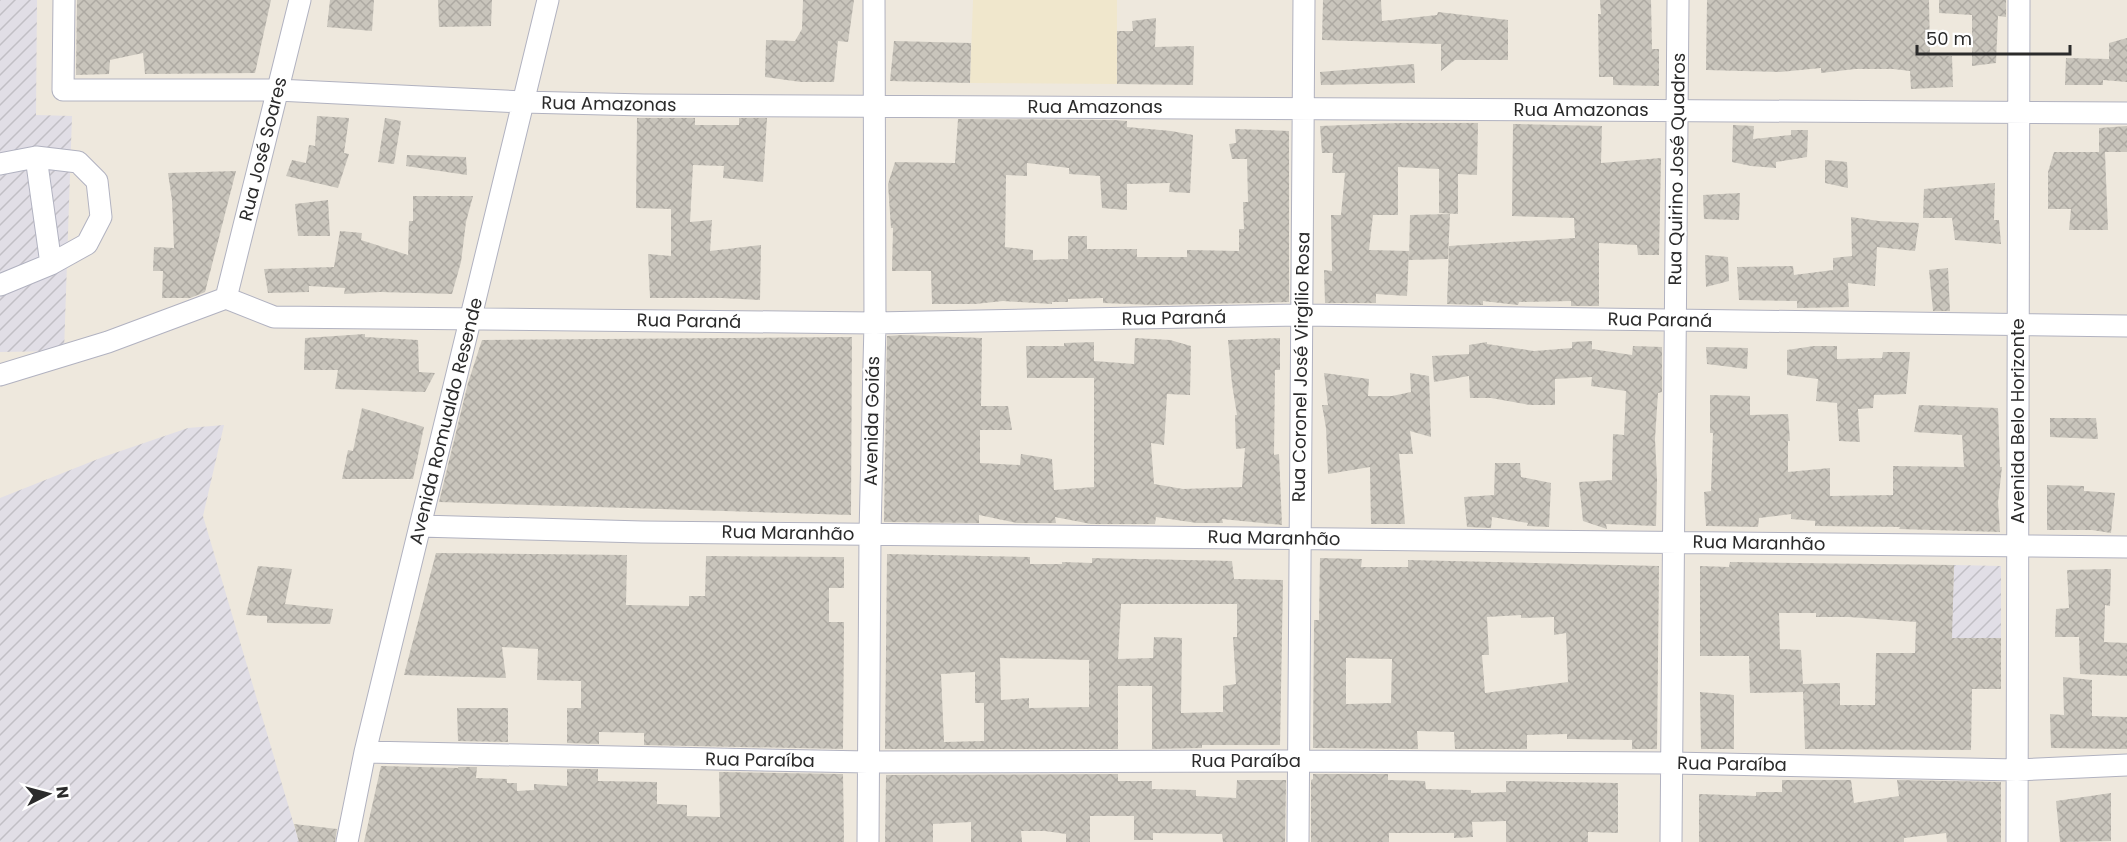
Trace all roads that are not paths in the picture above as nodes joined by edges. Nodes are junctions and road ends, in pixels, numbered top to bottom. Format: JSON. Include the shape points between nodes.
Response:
{"nodes":[{"id":1,"x":64,"y":0,"type":"edge"},
{"id":2,"x":300,"y":0,"type":"edge"},
{"id":3,"x":548,"y":0,"type":"edge"},
{"id":4,"x":874,"y":0,"type":"edge"},
{"id":5,"x":1304,"y":0,"type":"edge"},
{"id":6,"x":1678,"y":0,"type":"edge"},
{"id":7,"x":2019,"y":0,"type":"edge"},
{"id":8,"x":277,"y":90,"type":"junction"},
{"id":9,"x":523,"y":102,"type":"junction"},
{"id":10,"x":873,"y":106,"type":"junction"},
{"id":11,"x":1303,"y":108,"type":"junction"},
{"id":12,"x":1677,"y":110,"type":"junction"},
{"id":13,"x":2019,"y":112,"type":"junction"},
{"id":14,"x":2127,"y":112,"type":"edge"},
{"id":15,"x":36,"y":157,"type":"junction"},
{"id":16,"x":0,"y":164,"type":"edge"},
{"id":17,"x":51,"y":264,"type":"junction"},
{"id":18,"x":0,"y":285,"type":"edge"},
{"id":19,"x":226,"y":298,"type":"junction"},
{"id":20,"x":1301,"y":315,"type":"junction"},
{"id":21,"x":472,"y":319,"type":"junction"},
{"id":22,"x":1676,"y":320,"type":"junction"},
{"id":23,"x":875,"y":323,"type":"junction"},
{"id":24,"x":2018,"y":324,"type":"junction"},
{"id":25,"x":2127,"y":326,"type":"edge"},
{"id":26,"x":0,"y":375,"type":"edge"},
{"id":27,"x":420,"y":526,"type":"junction"},
{"id":28,"x":870,"y":534,"type":"junction"},
{"id":29,"x":1299,"y":538,"type":"junction"},
{"id":30,"x":1674,"y":542,"type":"junction"},
{"id":31,"x":2018,"y":546,"type":"junction"},
{"id":32,"x":2127,"y":547,"type":"edge"},
{"id":33,"x":365,"y":752,"type":"junction"},
{"id":34,"x":1298,"y":761,"type":"junction"},
{"id":35,"x":868,"y":762,"type":"junction"},
{"id":36,"x":1672,"y":763,"type":"junction"},
{"id":37,"x":2127,"y":765,"type":"edge"},
{"id":38,"x":2017,"y":770,"type":"junction"},
{"id":39,"x":347,"y":842,"type":"edge"},
{"id":40,"x":868,"y":842,"type":"edge"},
{"id":41,"x":1298,"y":842,"type":"edge"},
{"id":42,"x":1671,"y":842,"type":"edge"},
{"id":43,"x":2017,"y":842,"type":"edge"}],
"edges":[{"from":1,"to":8,"type":"street","name":"Rua Amazonas","via":[[63,90]]},
{"from":2,"to":8,"type":"street","name":"Rua José Soares"},
{"from":3,"to":9,"type":"street","name":"Avenida Romualdo Resende"},
{"from":4,"to":10,"type":"street","name":"Avenida Goiás"},
{"from":5,"to":11,"type":"street","name":"Rua Coronel José Virgílio Rosa"},
{"from":6,"to":12,"type":"street","name":"Rua Quirino José Quadros"},
{"from":7,"to":13,"type":"street","name":"Avenida Belo Horizonte"},
{"from":8,"to":9,"type":"street","name":"Rua Amazonas"},
{"from":8,"to":19,"type":"street","name":"Rua José Soares"},
{"from":9,"to":10,"type":"street","name":"Rua Amazonas"},
{"from":9,"to":21,"type":"street","name":"Avenida Romualdo Resende"},
{"from":10,"to":11,"type":"street","name":"Rua Amazonas"},
{"from":10,"to":23,"type":"street","name":"Avenida Goiás"},
{"from":11,"to":12,"type":"street","name":"Rua Amazonas"},
{"from":11,"to":20,"type":"street","name":"Rua Coronel José Virgílio Rosa"},
{"from":12,"to":13,"type":"street","name":"Rua Amazonas"},
{"from":12,"to":22,"type":"street","name":"Rua Quirino José Quadros"},
{"from":13,"to":14,"type":"street","name":"Rua Amazonas"},
{"from":13,"to":24,"type":"street","name":"Avenida Belo Horizonte"},
{"from":15,"to":16,"type":"street"},
{"from":15,"to":17,"type":"street"},
{"from":15,"to":17,"type":"street","via":[[78,162],[97,181],[101,217],[87,244]]},
{"from":17,"to":18,"type":"street"},
{"from":19,"to":21,"type":"street","name":"Rua Paraná","via":[[274,317]]},
{"from":19,"to":26,"type":"street","via":[[108,342]]},
{"from":20,"to":22,"type":"street","name":"Rua Paraná"},
{"from":20,"to":23,"type":"street","name":"Rua Paraná"},
{"from":20,"to":29,"type":"street","name":"Rua Coronel José Virgílio Rosa"},
{"from":21,"to":23,"type":"street","name":"Rua Paraná"},
{"from":21,"to":27,"type":"street","name":"Avenida Romualdo Resende"},
{"from":22,"to":24,"type":"street","name":"Rua Paraná"},
{"from":22,"to":30,"type":"street","name":"Rua Quirino José Quadros"},
{"from":23,"to":28,"type":"street","name":"Avenida Goiás"},
{"from":24,"to":25,"type":"street","name":"Rua Paraná"},
{"from":24,"to":31,"type":"street","name":"Avenida Belo Horizonte"},
{"from":27,"to":28,"type":"street","name":"Rua Maranhão"},
{"from":27,"to":33,"type":"street","name":"Avenida Romualdo Resende"},
{"from":28,"to":29,"type":"street","name":"Rua Maranhão"},
{"from":28,"to":35,"type":"street","name":"Avenida Goiás"},
{"from":29,"to":30,"type":"street","name":"Rua Maranhão"},
{"from":29,"to":34,"type":"street","name":"Rua Coronel José Virgílio Rosa"},
{"from":30,"to":31,"type":"street","name":"Rua Maranhão"},
{"from":30,"to":36,"type":"street","name":"Rua Quirino José Quadros"},
{"from":31,"to":32,"type":"street","name":"Rua Maranhão"},
{"from":31,"to":38,"type":"street","name":"Avenida Belo Horizonte"},
{"from":33,"to":35,"type":"street","name":"Rua Paraíba"},
{"from":33,"to":39,"type":"street","name":"Avenida Romualdo Resende"},
{"from":34,"to":35,"type":"street","name":"Rua Paraíba"},
{"from":34,"to":36,"type":"street","name":"Rua Paraíba"},
{"from":34,"to":41,"type":"street","name":"Rua Coronel José Virgílio Rosa"},
{"from":35,"to":40,"type":"street","name":"Avenida Goiás"},
{"from":36,"to":38,"type":"street","name":"Rua Paraíba"},
{"from":36,"to":42,"type":"street","name":"Rua Quirino José Quadros"},
{"from":37,"to":38,"type":"street","name":"Rua Paraíba"},
{"from":38,"to":43,"type":"street","name":"Avenida Belo Horizonte"}]}
